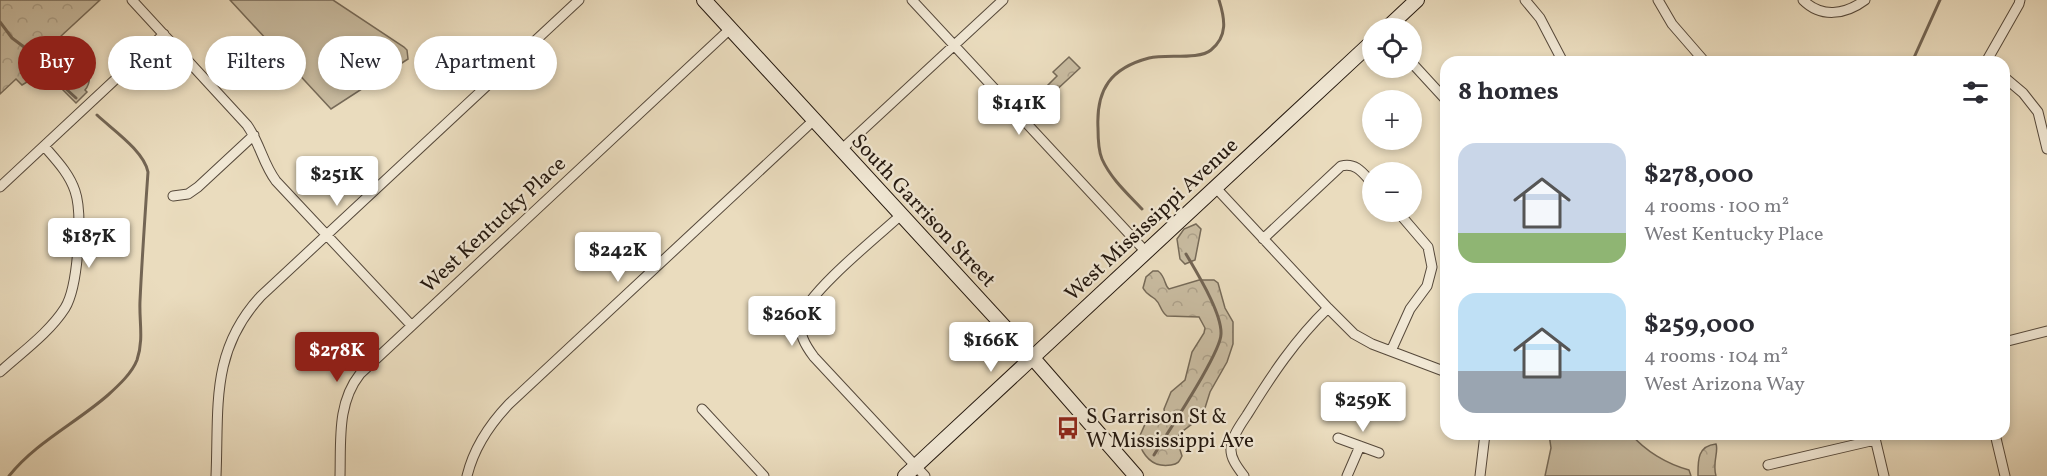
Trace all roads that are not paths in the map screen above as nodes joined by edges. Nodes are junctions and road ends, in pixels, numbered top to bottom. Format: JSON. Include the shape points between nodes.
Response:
{"nodes":[{"id":1,"x":132,"y":0,"type":"edge"},
{"id":2,"x":579,"y":0,"type":"edge"},
{"id":3,"x":704,"y":0,"type":"edge"},
{"id":4,"x":912,"y":0,"type":"edge"},
{"id":5,"x":1003,"y":0,"type":"edge"},
{"id":6,"x":1416,"y":0,"type":"edge"},
{"id":7,"x":1525,"y":0,"type":"edge"},
{"id":8,"x":1658,"y":0,"type":"edge"},
{"id":9,"x":1803,"y":0,"type":"edge"},
{"id":10,"x":1865,"y":0,"type":"edge"},
{"id":11,"x":2020,"y":0,"type":"edge"},
{"id":12,"x":1397,"y":18,"type":"edge"},
{"id":13,"x":730,"y":28,"type":"junction"},
{"id":14,"x":164,"y":34,"type":"junction"},
{"id":15,"x":954,"y":45,"type":"junction"},
{"id":16,"x":1362,"y":51,"type":"edge"},
{"id":17,"x":1560,"y":56,"type":"edge"},
{"id":18,"x":1700,"y":56,"type":"edge"},
{"id":19,"x":1989,"y":56,"type":"edge"},
{"id":20,"x":1422,"y":74,"type":"edge"},
{"id":21,"x":2010,"y":82,"type":"edge"},
{"id":22,"x":1440,"y":93,"type":"edge"},
{"id":23,"x":813,"y":120,"type":"junction"},
{"id":24,"x":254,"y":135,"type":"junction"},
{"id":25,"x":44,"y":146,"type":"junction"},
{"id":26,"x":2047,"y":149,"type":"edge"},
{"id":27,"x":841,"y":150,"type":"junction"},
{"id":28,"x":1362,"y":173,"type":"edge"},
{"id":29,"x":0,"y":187,"type":"edge"},
{"id":30,"x":1216,"y":188,"type":"junction"},
{"id":31,"x":173,"y":196,"type":"dead end"},
{"id":32,"x":901,"y":215,"type":"junction"},
{"id":33,"x":1407,"y":222,"type":"edge"},
{"id":34,"x":327,"y":235,"type":"junction"},
{"id":35,"x":1263,"y":238,"type":"junction"},
{"id":36,"x":1146,"y":252,"type":"junction"},
{"id":37,"x":1328,"y":308,"type":"junction"},
{"id":38,"x":411,"y":325,"type":"junction"},
{"id":39,"x":2047,"y":331,"type":"edge"},
{"id":40,"x":2010,"y":340,"type":"edge"},
{"id":41,"x":1391,"y":351,"type":"junction"},
{"id":42,"x":1032,"y":357,"type":"junction"},
{"id":43,"x":1440,"y":370,"type":"edge"},
{"id":44,"x":0,"y":372,"type":"edge"},
{"id":45,"x":702,"y":409,"type":"dead end"},
{"id":46,"x":1338,"y":438,"type":"dead end"},
{"id":47,"x":1484,"y":440,"type":"edge"},
{"id":48,"x":1863,"y":440,"type":"edge"},
{"id":49,"x":1875,"y":440,"type":"edge"},
{"id":50,"x":1996,"y":440,"type":"edge"},
{"id":51,"x":1360,"y":446,"type":"junction"},
{"id":52,"x":1379,"y":453,"type":"dead end"},
{"id":53,"x":1768,"y":465,"type":"dead end"},
{"id":54,"x":921,"y":471,"type":"edge"},
{"id":55,"x":1131,"y":474,"type":"edge"},
{"id":56,"x":216,"y":476,"type":"edge"},
{"id":57,"x":340,"y":476,"type":"edge"},
{"id":58,"x":467,"y":476,"type":"edge"},
{"id":59,"x":764,"y":476,"type":"edge"},
{"id":60,"x":905,"y":476,"type":"edge"},
{"id":61,"x":1244,"y":476,"type":"edge"},
{"id":62,"x":1347,"y":476,"type":"edge"},
{"id":63,"x":1480,"y":476,"type":"edge"},
{"id":64,"x":1884,"y":476,"type":"edge"},
{"id":65,"x":2005,"y":476,"type":"edge"}],
"edges":[{"from":1,"to":14,"type":"street"},
{"from":2,"to":34,"type":"street"},
{"from":3,"to":13,"type":"main road","name":"South Garrison Street"},
{"from":4,"to":15,"type":"street"},
{"from":5,"to":15,"type":"street"},
{"from":6,"to":12,"type":"main road"},
{"from":7,"to":17,"type":"street","via":[[1540,18]]},
{"from":8,"to":18,"type":"street","via":[[1672,24]]},
{"from":9,"to":10,"type":"street","via":[[1817,10],[1832,13],[1848,10]]},
{"from":11,"to":19,"type":"street"},
{"from":13,"to":23,"type":"main road","name":"South Garrison Street"},
{"from":13,"to":38,"type":"street","name":"West Kentucky Place"},
{"from":14,"to":24,"type":"street"},
{"from":14,"to":25,"type":"street"},
{"from":15,"to":27,"type":"street"},
{"from":15,"to":36,"type":"street"},
{"from":16,"to":30,"type":"main road","name":"West Mississippi Avenue"},
{"from":20,"to":22,"type":"street"},
{"from":21,"to":26,"type":"street","via":[[2038,112]]},
{"from":23,"to":27,"type":"main road","name":"South Garrison Street"},
{"from":23,"to":58,"type":"street","via":[[509,404],[483,436]]},
{"from":24,"to":31,"type":"street","via":[[198,187],[188,194]]},
{"from":24,"to":34,"type":"street","via":[[274,178]]},
{"from":25,"to":29,"type":"street"},
{"from":25,"to":44,"type":"street","via":[[65,171],[78,200],[75,279],[59,316]]},
{"from":27,"to":32,"type":"main road","name":"South Garrison Street"},
{"from":28,"to":35,"type":"street","via":[[1356,167],[1341,166]]},
{"from":30,"to":35,"type":"street"},
{"from":30,"to":36,"type":"main road","name":"West Mississippi Avenue"},
{"from":32,"to":42,"type":"main road","name":"South Garrison Street"},
{"from":32,"to":54,"type":"street","via":[[812,298],[802,316],[801,330],[814,357]]},
{"from":33,"to":41,"type":"street","via":[[1428,247],[1432,267],[1427,286],[1410,309]]},
{"from":34,"to":38,"type":"street"},
{"from":34,"to":56,"type":"street","via":[[253,305],[230,342],[219,382]]},
{"from":35,"to":37,"type":"street"},
{"from":36,"to":42,"type":"main road","name":"West Mississippi Avenue"},
{"from":37,"to":41,"type":"street","via":[[1358,336]]},
{"from":37,"to":61,"type":"street","via":[[1287,354],[1234,437],[1231,455]]},
{"from":38,"to":57,"type":"street","name":"West Kentucky Place","via":[[370,363],[348,391],[342,416]]},
{"from":39,"to":40,"type":"street"},
{"from":41,"to":43,"type":"street"},
{"from":42,"to":54,"type":"main road","name":"West Mississippi Avenue"},
{"from":42,"to":55,"type":"main road","name":"South Garrison Street"},
{"from":45,"to":59,"type":"street"},
{"from":46,"to":51,"type":"street"},
{"from":47,"to":63,"type":"street"},
{"from":48,"to":53,"type":"street"},
{"from":49,"to":64,"type":"street"},
{"from":50,"to":65,"type":"street"},
{"from":51,"to":52,"type":"street"},
{"from":51,"to":62,"type":"street"},
{"from":54,"to":60,"type":"main road","name":"West Mississippi Avenue"}]}
